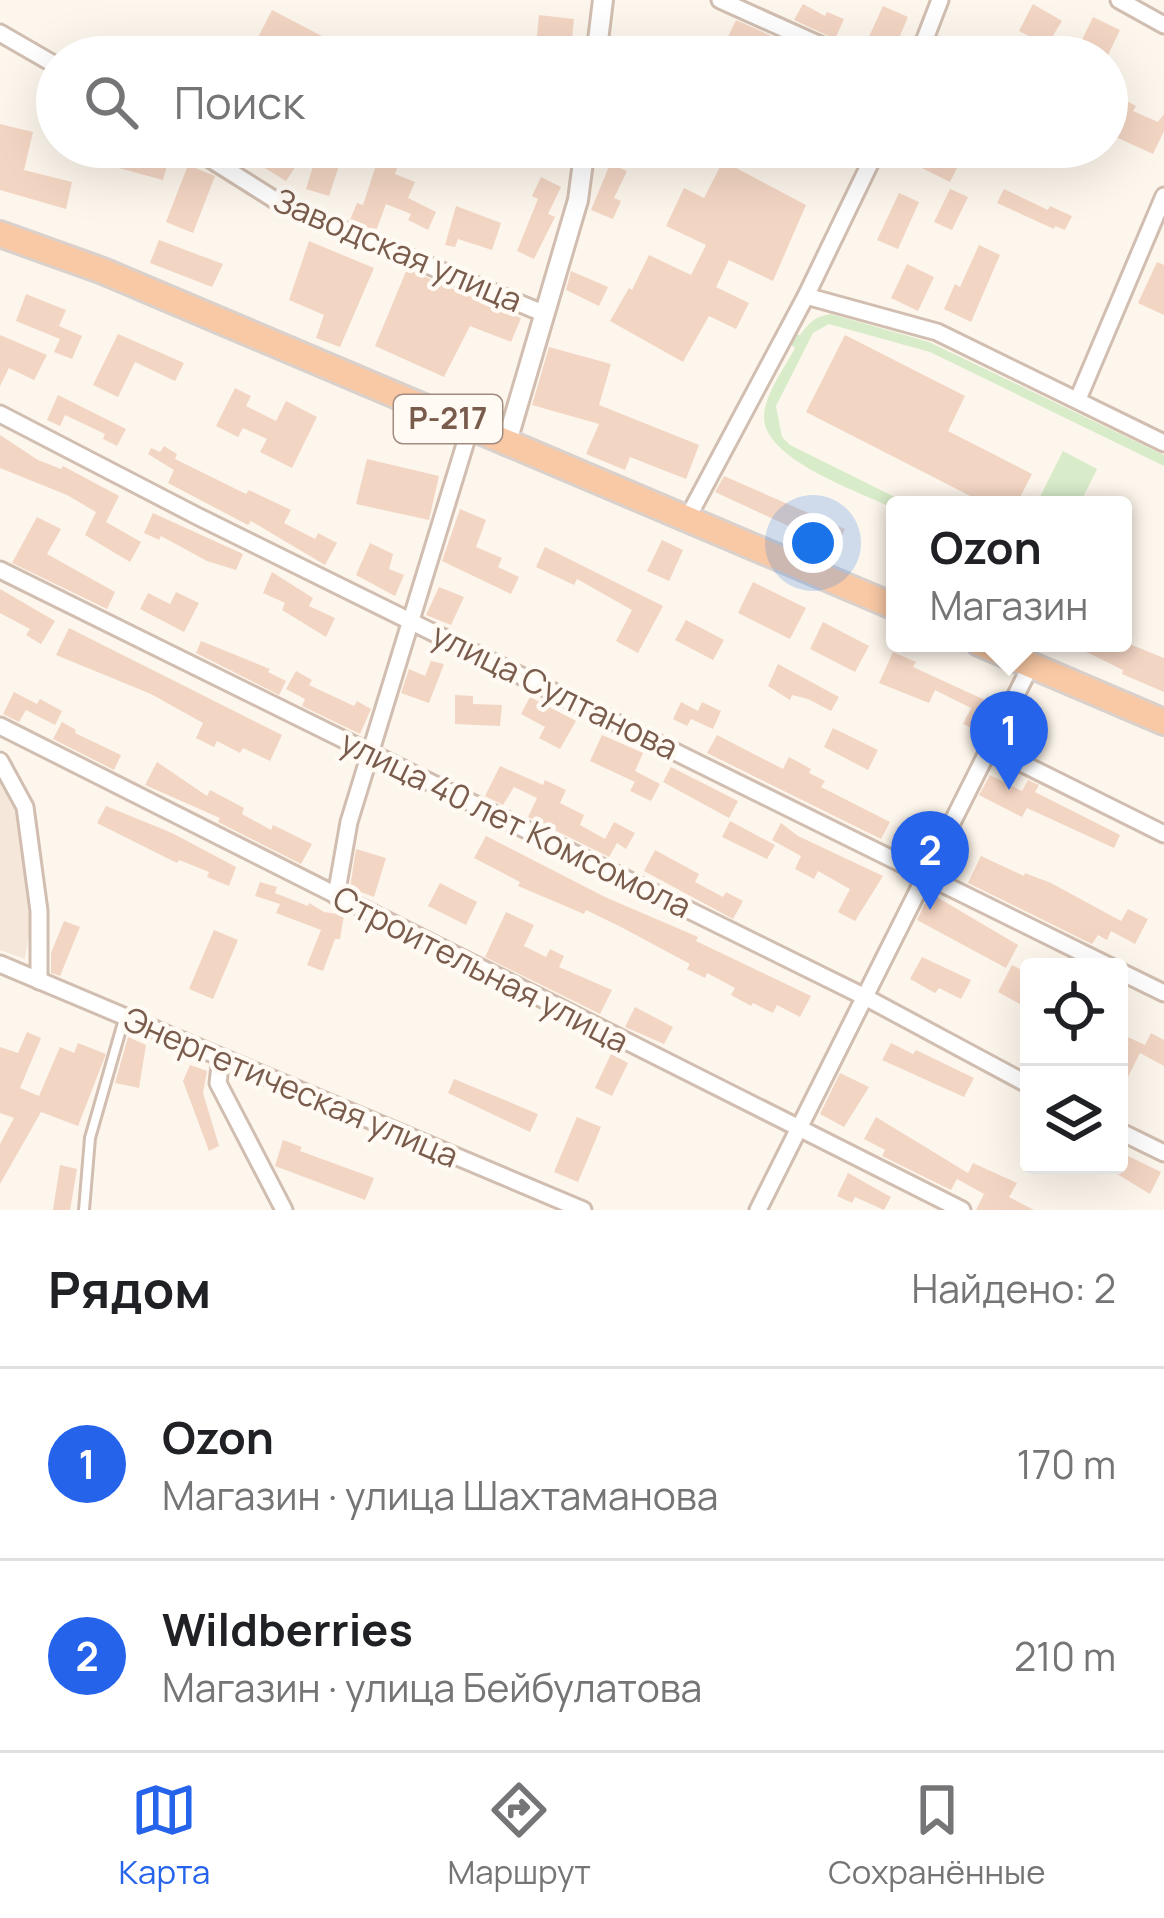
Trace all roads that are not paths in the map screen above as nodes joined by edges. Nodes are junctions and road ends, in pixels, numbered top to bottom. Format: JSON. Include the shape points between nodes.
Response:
{"nodes":[{"id":1,"x":602,"y":0,"type":"edge"},
{"id":2,"x":720,"y":0,"type":"edge"},
{"id":3,"x":940,"y":0,"type":"edge"},
{"id":4,"x":1119,"y":0,"type":"edge"},
{"id":5,"x":1164,"y":25,"type":"edge"},
{"id":6,"x":0,"y":33,"type":"edge"},
{"id":7,"x":598,"y":36,"type":"edge"},
{"id":8,"x":801,"y":36,"type":"edge"},
{"id":9,"x":926,"y":36,"type":"edge"},
{"id":10,"x":36,"y":54,"type":"edge"},
{"id":11,"x":224,"y":168,"type":"edge"},
{"id":12,"x":582,"y":168,"type":"edge"},
{"id":13,"x":868,"y":168,"type":"edge"},
{"id":14,"x":1164,"y":196,"type":"edge"},
{"id":15,"x":0,"y":234,"type":"edge"},
{"id":16,"x":806,"y":296,"type":"junction"},
{"id":17,"x":545,"y":314,"type":"junction"},
{"id":18,"x":1078,"y":399,"type":"junction"},
{"id":19,"x":0,"y":414,"type":"edge"},
{"id":20,"x":470,"y":428,"type":"junction"},
{"id":21,"x":1164,"y":442,"type":"edge"},
{"id":22,"x":506,"y":445,"type":"junction"},
{"id":23,"x":687,"y":519,"type":"junction"},
{"id":24,"x":0,"y":570,"type":"edge"},
{"id":25,"x":886,"y":603,"type":"edge"},
{"id":26,"x":413,"y":621,"type":"junction"},
{"id":27,"x":1000,"y":652,"type":"edge"},
{"id":28,"x":1030,"y":665,"type":"junction"},
{"id":29,"x":1164,"y":722,"type":"edge"},
{"id":30,"x":0,"y":726,"type":"edge"},
{"id":31,"x":989,"y":747,"type":"junction"},
{"id":32,"x":370,"y":752,"type":"junction"},
{"id":33,"x":0,"y":761,"type":"edge"},
{"id":34,"x":1164,"y":834,"type":"edge"},
{"id":35,"x":926,"y":875,"type":"junction"},
{"id":36,"x":336,"y":896,"type":"junction"},
{"id":37,"x":1093,"y":958,"type":"edge"},
{"id":38,"x":0,"y":964,"type":"edge"},
{"id":39,"x":1128,"y":975,"type":"edge"},
{"id":40,"x":39,"y":981,"type":"junction"},
{"id":41,"x":1164,"y":993,"type":"edge"},
{"id":42,"x":865,"y":997,"type":"junction"},
{"id":43,"x":124,"y":1017,"type":"junction"},
{"id":44,"x":221,"y":1058,"type":"junction"},
{"id":45,"x":1020,"y":1080,"type":"edge"},
{"id":46,"x":799,"y":1128,"type":"junction"},
{"id":47,"x":1128,"y":1135,"type":"edge"},
{"id":48,"x":1164,"y":1153,"type":"edge"},
{"id":49,"x":84,"y":1210,"type":"edge"},
{"id":50,"x":284,"y":1210,"type":"edge"},
{"id":51,"x":583,"y":1210,"type":"edge"},
{"id":52,"x":758,"y":1210,"type":"edge"},
{"id":53,"x":962,"y":1210,"type":"edge"}],
"edges":[{"from":1,"to":7,"type":"street"},
{"from":2,"to":8,"type":"street"},
{"from":3,"to":9,"type":"street"},
{"from":4,"to":5,"type":"street"},
{"from":6,"to":10,"type":"street"},
{"from":11,"to":17,"type":"street","name":"Заводская улица","via":[[283,205]]},
{"from":12,"to":17,"type":"street"},
{"from":13,"to":16,"type":"street"},
{"from":14,"to":18,"type":"street"},
{"from":15,"to":20,"type":"highway","number":"Р-217"},
{"from":16,"to":18,"type":"street","via":[[937,332]]},
{"from":16,"to":23,"type":"street"},
{"from":17,"to":22,"type":"street"},
{"from":18,"to":21,"type":"street"},
{"from":19,"to":26,"type":"street","name":"улица Султанова"},
{"from":20,"to":22,"type":"highway","number":"Р-217"},
{"from":20,"to":26,"type":"street"},
{"from":22,"to":23,"type":"highway","number":"Р-217"},
{"from":23,"to":25,"type":"highway","number":"Р-217"},
{"from":24,"to":32,"type":"street","name":"улица 40 лет Комсомола"},
{"from":26,"to":32,"type":"street"},
{"from":26,"to":35,"type":"street","name":"улица Султанова"},
{"from":27,"to":28,"type":"highway"},
{"from":28,"to":29,"type":"highway"},
{"from":28,"to":31,"type":"street"},
{"from":30,"to":36,"type":"street","name":"Строительная улица"},
{"from":31,"to":34,"type":"street"},
{"from":31,"to":35,"type":"street"},
{"from":32,"to":36,"type":"street"},
{"from":32,"to":42,"type":"street","name":"улица 40 лет Комсомола"},
{"from":33,"to":40,"type":"street","via":[[25,807]]},
{"from":35,"to":37,"type":"street","name":"улица Султанова"},
{"from":35,"to":42,"type":"street"},
{"from":36,"to":46,"type":"street","name":"Строительная улица"},
{"from":38,"to":40,"type":"street","name":"Энергетическая улица"},
{"from":39,"to":41,"type":"street","name":"улица Султанова"},
{"from":40,"to":43,"type":"street","name":"Энергетическая улица"},
{"from":42,"to":45,"type":"street","name":"улица 40 лет Комсомола"},
{"from":42,"to":46,"type":"street"},
{"from":43,"to":44,"type":"street","name":"Энергетическая улица"},
{"from":43,"to":49,"type":"lane","via":[[90,1138]]},
{"from":44,"to":50,"type":"street","via":[[218,1083]]},
{"from":44,"to":51,"type":"street","name":"Энергетическая улица"},
{"from":46,"to":52,"type":"street"},
{"from":46,"to":53,"type":"street","name":"Строительная улица"},
{"from":47,"to":48,"type":"street"}]}
